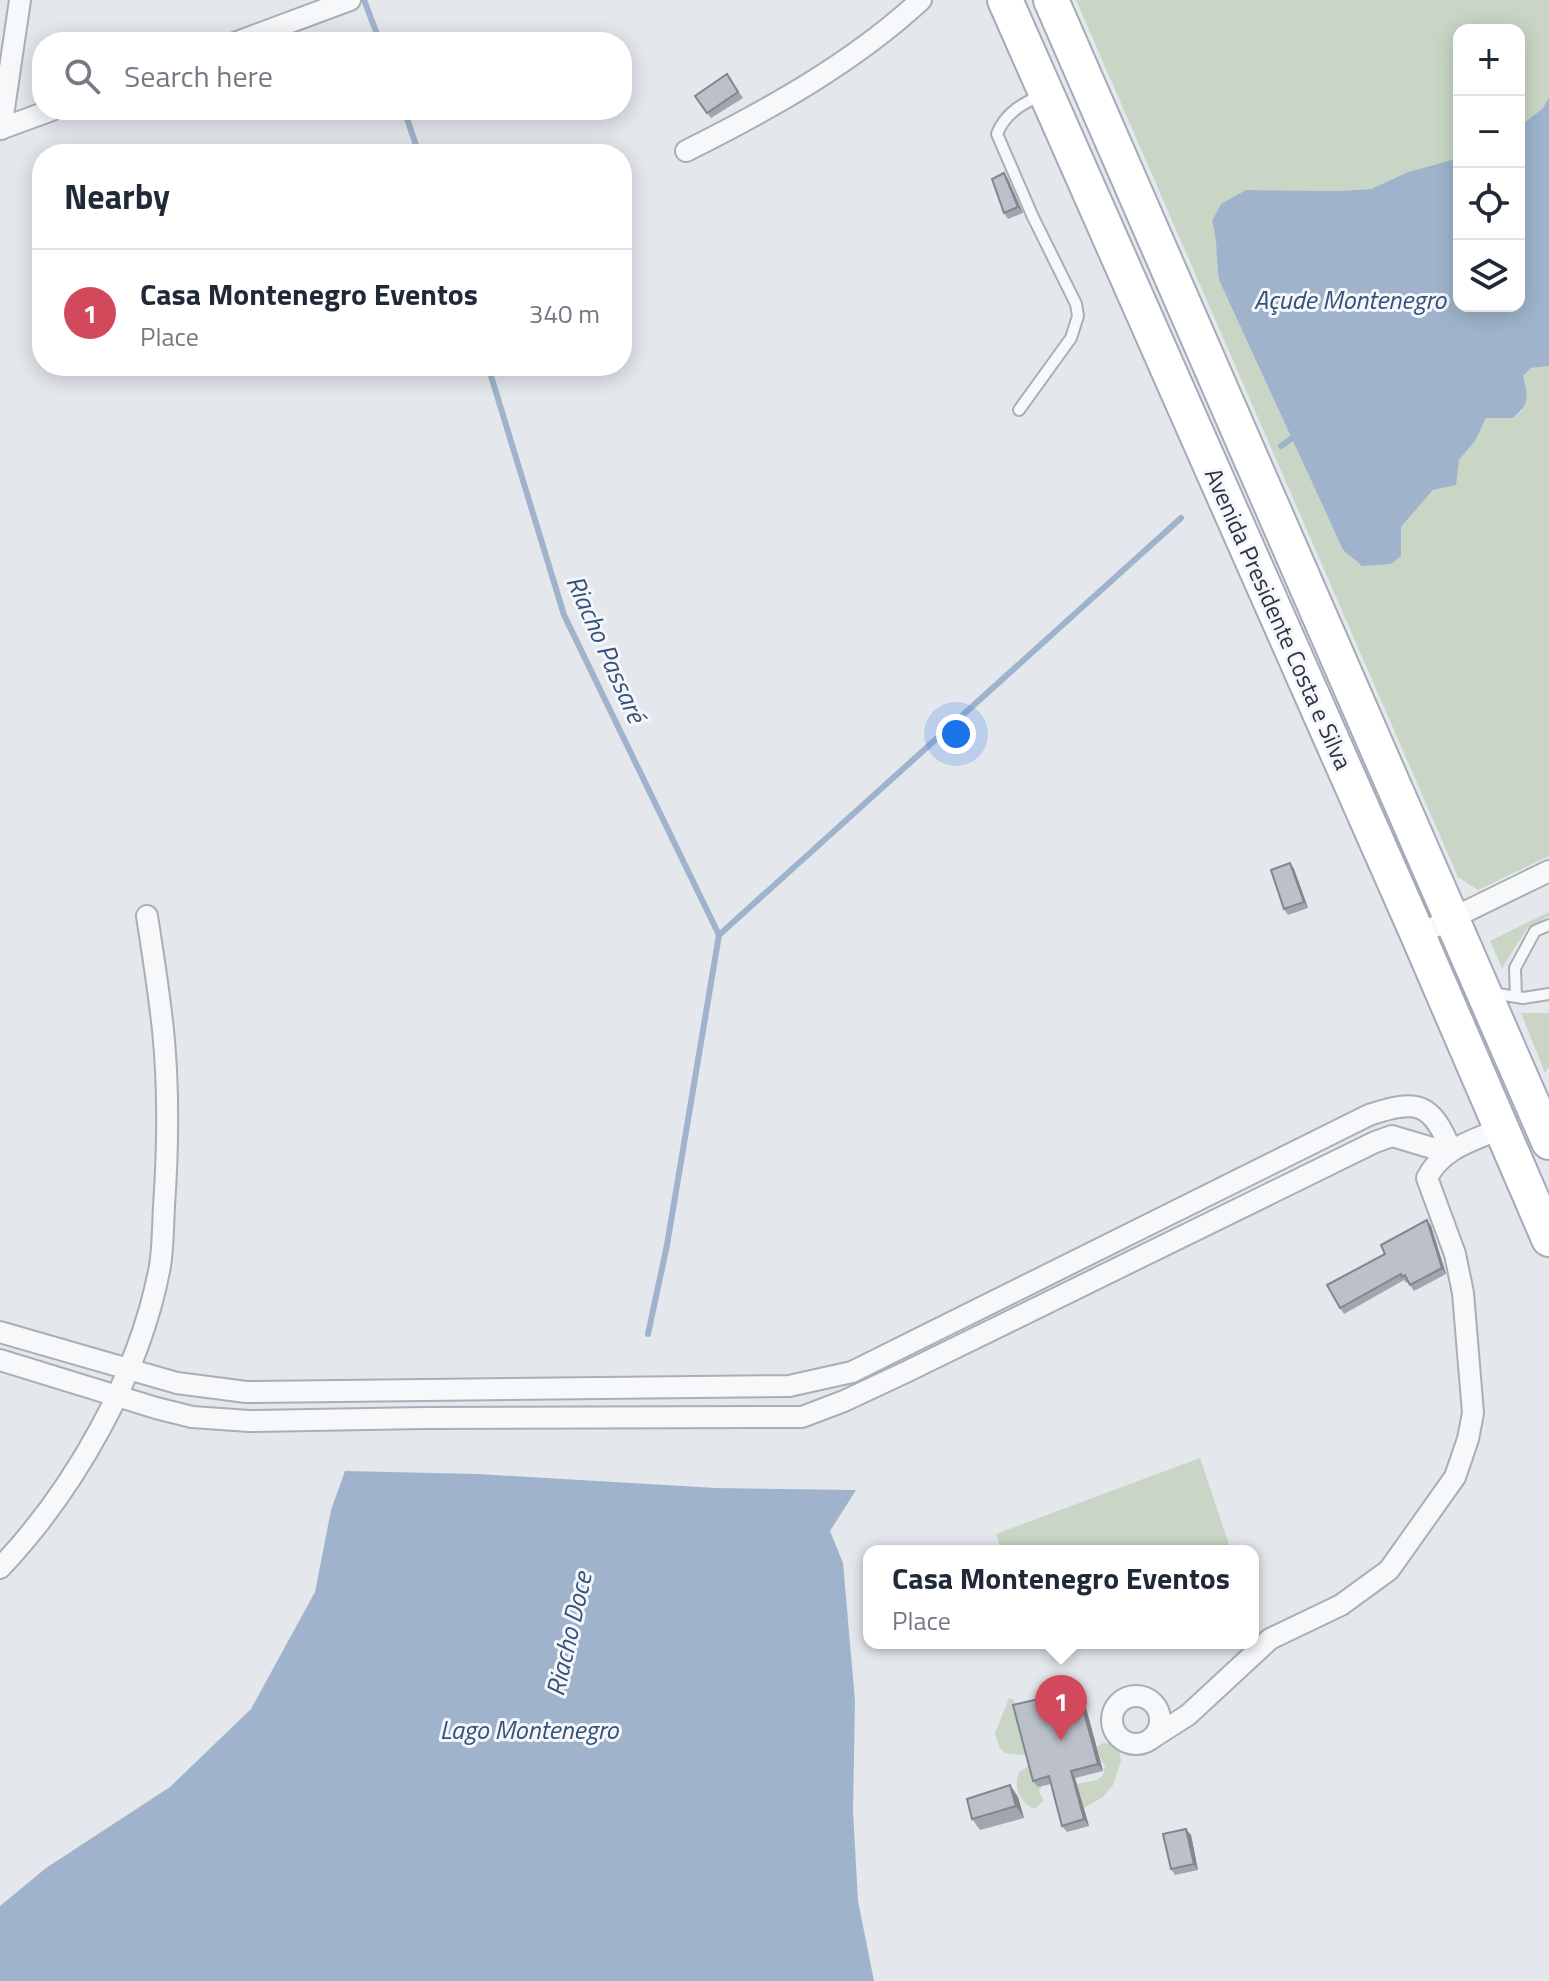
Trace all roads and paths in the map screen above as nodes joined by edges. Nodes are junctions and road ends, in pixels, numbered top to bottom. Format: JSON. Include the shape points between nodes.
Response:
{"nodes":[{"id":1,"x":20,"y":0,"type":"edge"},
{"id":2,"x":350,"y":0,"type":"edge"},
{"id":3,"x":921,"y":0,"type":"edge"},
{"id":4,"x":1005,"y":0,"type":"edge"},
{"id":5,"x":1051,"y":0,"type":"edge"},
{"id":6,"x":264,"y":32,"type":"edge"},
{"id":7,"x":1072,"y":48,"type":"junction"},
{"id":8,"x":1045,"y":92,"type":"junction"},
{"id":9,"x":1096,"y":100,"type":"junction"},
{"id":10,"x":32,"y":117,"type":"edge"},
{"id":11,"x":0,"y":129,"type":"edge"},
{"id":12,"x":686,"y":151,"type":"dead end"},
{"id":13,"x":1019,"y":410,"type":"dead end"},
{"id":14,"x":1549,"y":856,"type":"edge"},
{"id":15,"x":1549,"y":871,"type":"edge"},
{"id":16,"x":1478,"y":890,"type":"dead end"},
{"id":17,"x":147,"y":916,"type":"dead end"},
{"id":18,"x":1452,"y":918,"type":"junction"},
{"id":19,"x":1549,"y":925,"type":"edge"},
{"id":20,"x":1418,"y":935,"type":"junction"},
{"id":21,"x":1500,"y":994,"type":"junction"},
{"id":22,"x":1549,"y":994,"type":"edge"},
{"id":23,"x":1545,"y":1121,"type":"edge"},
{"id":24,"x":1502,"y":1128,"type":"junction"},
{"id":25,"x":1451,"y":1150,"type":"junction"},
{"id":26,"x":1549,"y":1239,"type":"edge"},
{"id":27,"x":0,"y":1332,"type":"edge"},
{"id":28,"x":0,"y":1360,"type":"edge"},
{"id":29,"x":127,"y":1368,"type":"junction"},
{"id":30,"x":116,"y":1396,"type":"junction"},
{"id":31,"x":0,"y":1568,"type":"edge"},
{"id":32,"x":1152,"y":1738,"type":"dead end"}],
"edges":[{"from":1,"to":11,"type":"street"},
{"from":2,"to":6,"type":"street"},
{"from":3,"to":12,"type":"street","via":[[851,56]]},
{"from":4,"to":8,"type":"main road","name":"Avenida Presidente Costa e Silva"},
{"from":5,"to":7,"type":"main road","name":"Avenida Presidente Costa e Silva"},
{"from":7,"to":8,"type":"main road"},
{"from":7,"to":9,"type":"main road","name":"Avenida Presidente Costa e Silva"},
{"from":8,"to":9,"type":"main road"},
{"from":8,"to":13,"type":"lane","via":[[1008,115],[997,134],[1078,316],[1071,338]]},
{"from":8,"to":20,"type":"main road","name":"Avenida Presidente Costa e Silva"},
{"from":9,"to":18,"type":"main road","name":"Avenida Presidente Costa e Silva"},
{"from":10,"to":11,"type":"street"},
{"from":14,"to":16,"type":"street"},
{"from":15,"to":18,"type":"street"},
{"from":17,"to":29,"type":"street","via":[[163,1031],[168,1146],[160,1265],[142,1335]]},
{"from":18,"to":20,"type":"street"},
{"from":18,"to":21,"type":"main road","name":"Avenida Presidente Costa e Silva"},
{"from":19,"to":21,"type":"lane","via":[[1535,931]]},
{"from":20,"to":24,"type":"main road","name":"Avenida Presidente Costa e Silva"},
{"from":21,"to":22,"type":"lane"},
{"from":21,"to":23,"type":"main road","name":"Avenida Presidente Costa e Silva"},
{"from":24,"to":25,"type":"street"},
{"from":24,"to":26,"type":"main road","name":"Avenida Presidente Costa e Silva"},
{"from":25,"to":29,"type":"street","via":[[1439,1122],[1412,1105],[1369,1115],[852,1372],[789,1386],[246,1392],[177,1383]]},
{"from":25,"to":30,"type":"street","via":[[1392,1136],[1375,1142],[906,1372],[802,1417],[249,1421],[192,1417]]},
{"from":25,"to":32,"type":"street","via":[[1434,1163],[1427,1178],[1455,1254],[1463,1293],[1473,1413],[1455,1477],[1389,1570],[1341,1605],[1270,1639],[1207,1699]]},
{"from":27,"to":29,"type":"street"},
{"from":28,"to":30,"type":"street"},
{"from":29,"to":30,"type":"street"},
{"from":30,"to":31,"type":"street","via":[[63,1489]]}]}
